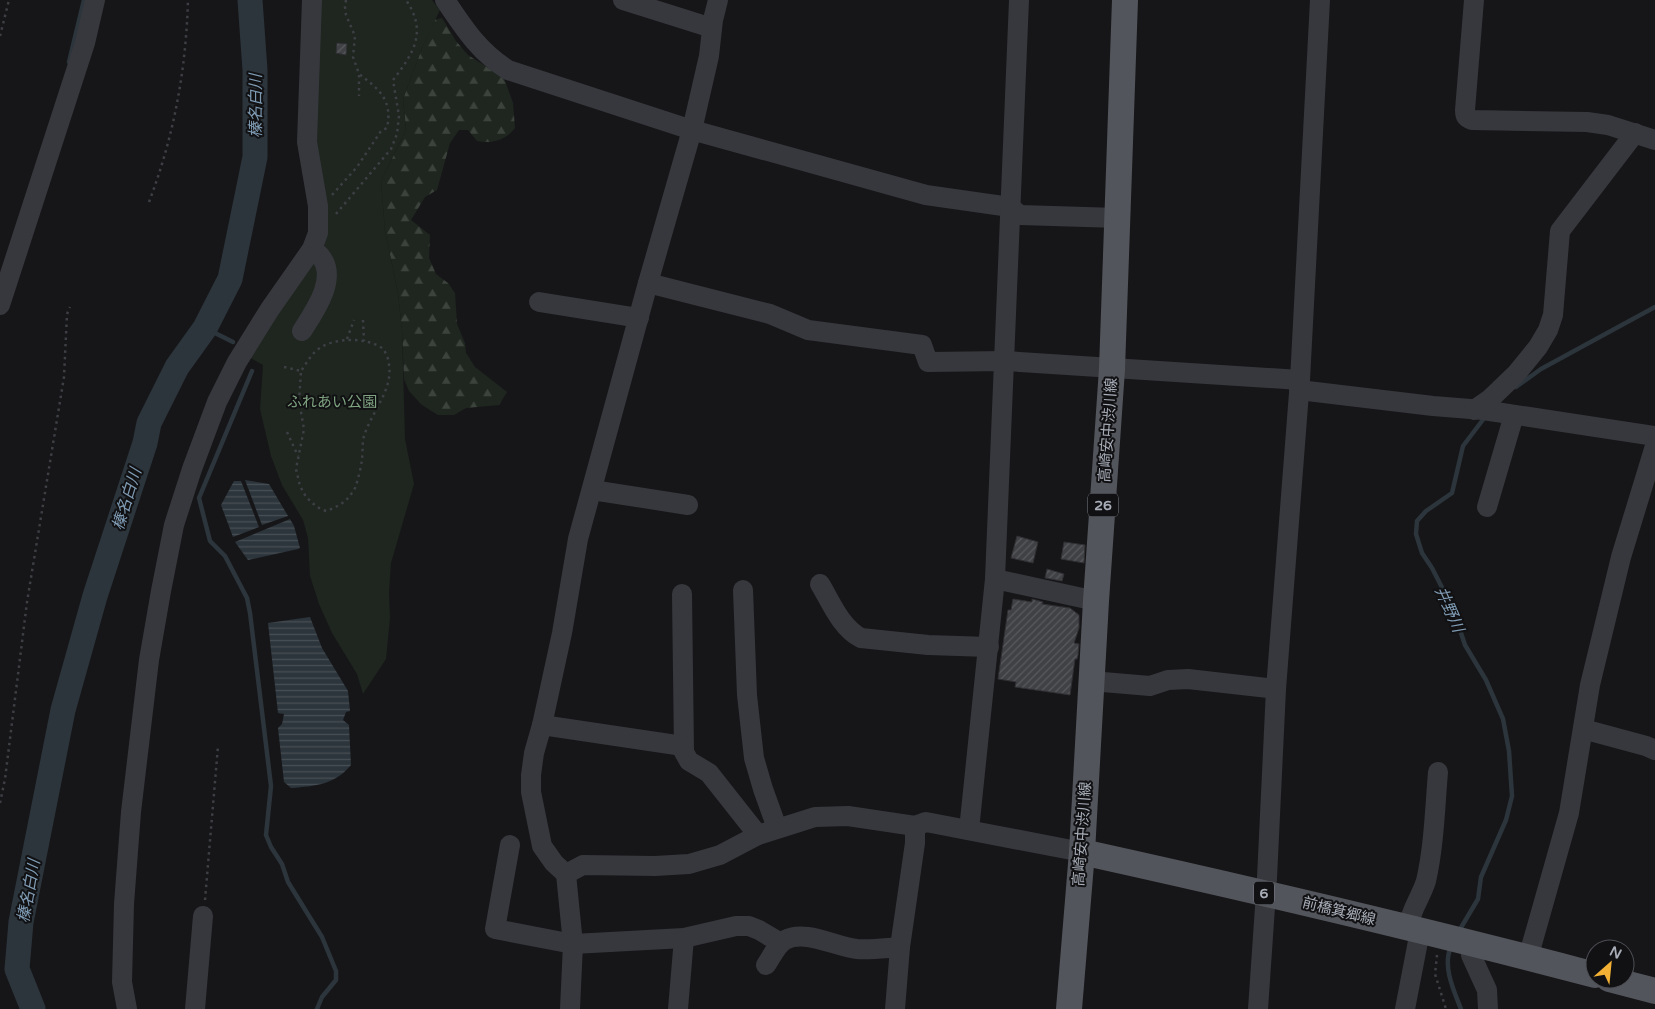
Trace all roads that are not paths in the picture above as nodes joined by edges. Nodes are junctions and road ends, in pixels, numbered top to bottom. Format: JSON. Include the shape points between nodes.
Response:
{"nodes":[{"id":1,"x":95,"y":0,"type":"edge"},
{"id":2,"x":312,"y":0,"type":"edge"},
{"id":3,"x":445,"y":0,"type":"edge"},
{"id":4,"x":623,"y":0,"type":"edge"},
{"id":5,"x":718,"y":0,"type":"edge"},
{"id":6,"x":1019,"y":0,"type":"edge"},
{"id":7,"x":1125,"y":0,"type":"edge"},
{"id":8,"x":1320,"y":0,"type":"edge"},
{"id":9,"x":1474,"y":0,"type":"edge"},
{"id":10,"x":712,"y":28,"type":"junction"},
{"id":11,"x":692,"y":130,"type":"junction"},
{"id":12,"x":1635,"y":133,"type":"junction"},
{"id":13,"x":1655,"y":140,"type":"edge"},
{"id":14,"x":1010,"y":207,"type":"junction"},
{"id":15,"x":1118,"y":218,"type":"junction"},
{"id":16,"x":312,"y":249,"type":"junction"},
{"id":17,"x":648,"y":283,"type":"junction"},
{"id":18,"x":539,"y":302,"type":"dead end"},
{"id":19,"x":0,"y":305,"type":"edge"},
{"id":20,"x":639,"y":318,"type":"junction"},
{"id":21,"x":302,"y":331,"type":"dead end"},
{"id":22,"x":1005,"y":361,"type":"junction"},
{"id":23,"x":1112,"y":369,"type":"junction"},
{"id":24,"x":1300,"y":385,"type":"junction"},
{"id":25,"x":1492,"y":412,"type":"junction"},
{"id":26,"x":1655,"y":436,"type":"edge"},
{"id":27,"x":1655,"y":446,"type":"edge"},
{"id":28,"x":592,"y":490,"type":"junction"},
{"id":29,"x":688,"y":505,"type":"dead end"},
{"id":30,"x":1486,"y":507,"type":"dead end"},
{"id":31,"x":995,"y":579,"type":"junction"},
{"id":32,"x":820,"y":584,"type":"dead end"},
{"id":33,"x":743,"y":590,"type":"dead end"},
{"id":34,"x":682,"y":594,"type":"dead end"},
{"id":35,"x":1096,"y":601,"type":"junction"},
{"id":36,"x":989,"y":647,"type":"junction"},
{"id":37,"x":1092,"y":681,"type":"junction"},
{"id":38,"x":1276,"y":690,"type":"junction"},
{"id":39,"x":542,"y":726,"type":"junction"},
{"id":40,"x":1583,"y":729,"type":"junction"},
{"id":41,"x":683,"y":746,"type":"junction"},
{"id":42,"x":1655,"y":750,"type":"edge"},
{"id":43,"x":1438,"y":772,"type":"dead end"},
{"id":44,"x":915,"y":826,"type":"junction"},
{"id":45,"x":777,"y":828,"type":"junction"},
{"id":46,"x":969,"y":830,"type":"junction"},
{"id":47,"x":758,"y":835,"type":"junction"},
{"id":48,"x":542,"y":846,"type":"junction"},
{"id":49,"x":1082,"y":852,"type":"junction"},
{"id":50,"x":566,"y":874,"type":"junction"},
{"id":51,"x":1266,"y":893,"type":"junction"},
{"id":52,"x":204,"y":916,"type":"road end"},
{"id":53,"x":1441,"y":936,"type":"junction"},
{"id":54,"x":684,"y":938,"type":"junction"},
{"id":55,"x":781,"y":943,"type":"junction"},
{"id":56,"x":573,"y":944,"type":"junction"},
{"id":57,"x":900,"y":947,"type":"junction"},
{"id":58,"x":1528,"y":958,"type":"junction"},
{"id":59,"x":766,"y":965,"type":"dead end"},
{"id":60,"x":1585,"y":972,"type":"edge"},
{"id":61,"x":1635,"y":986,"type":"edge"},
{"id":62,"x":1655,"y":991,"type":"edge"},
{"id":63,"x":127,"y":1009,"type":"edge"},
{"id":64,"x":195,"y":1009,"type":"edge"},
{"id":65,"x":570,"y":1009,"type":"edge"},
{"id":66,"x":678,"y":1009,"type":"edge"},
{"id":67,"x":895,"y":1009,"type":"edge"},
{"id":68,"x":1069,"y":1009,"type":"edge"},
{"id":69,"x":1258,"y":1009,"type":"edge"},
{"id":70,"x":1405,"y":1009,"type":"edge"},
{"id":71,"x":1488,"y":1009,"type":"edge"}],
"edges":[{"from":1,"to":19,"type":"street","via":[[85,43]]},
{"from":2,"to":16,"type":"street","via":[[307,142],[318,206],[318,227]]},
{"from":3,"to":11,"type":"street","via":[[470,38],[492,60],[508,70]]},
{"from":4,"to":10,"type":"street"},
{"from":5,"to":10,"type":"street"},
{"from":6,"to":14,"type":"street"},
{"from":7,"to":15,"type":"main road","name":"高崎安中渋川線","number":"26"},
{"from":8,"to":24,"type":"street"},
{"from":9,"to":12,"type":"street","via":[[1465,110],[1467,119],[1587,122]]},
{"from":10,"to":11,"type":"street"},
{"from":11,"to":14,"type":"street","via":[[926,195]]},
{"from":11,"to":17,"type":"street"},
{"from":12,"to":13,"type":"street"},
{"from":12,"to":25,"type":"street","via":[[1560,231],[1553,315],[1543,339],[1516,374],[1490,399]]},
{"from":14,"to":15,"type":"street","via":[[1020,215]]},
{"from":14,"to":22,"type":"street"},
{"from":15,"to":23,"type":"main road","name":"高崎安中渋川線","number":"26"},
{"from":16,"to":21,"type":"street","via":[[326,268],[326,282],[318,305]]},
{"from":16,"to":63,"type":"street","via":[[237,362],[217,402],[174,526],[149,660],[131,812],[122,982]]},
{"from":17,"to":20,"type":"street"},
{"from":17,"to":22,"type":"street","via":[[770,314],[808,330],[922,345],[928,362]]},
{"from":18,"to":20,"type":"street"},
{"from":20,"to":28,"type":"street"},
{"from":22,"to":23,"type":"street"},
{"from":22,"to":31,"type":"street"},
{"from":23,"to":24,"type":"street"},
{"from":23,"to":35,"type":"main road","name":"高崎安中渋川線","number":"26"},
{"from":24,"to":25,"type":"street"},
{"from":24,"to":38,"type":"street"},
{"from":25,"to":26,"type":"street"},
{"from":25,"to":30,"type":"street"},
{"from":27,"to":40,"type":"street","via":[[1621,557],[1590,685]]},
{"from":28,"to":29,"type":"street"},
{"from":28,"to":39,"type":"street","via":[[578,540]]},
{"from":31,"to":35,"type":"street"},
{"from":31,"to":36,"type":"street"},
{"from":32,"to":36,"type":"street","via":[[847,628],[861,638]]},
{"from":33,"to":45,"type":"street","via":[[747,695],[754,758]]},
{"from":34,"to":41,"type":"street"},
{"from":35,"to":37,"type":"main road","name":"高崎安中渋川線","number":"26"},
{"from":36,"to":46,"type":"street"},
{"from":37,"to":38,"type":"street","via":[[1150,686],[1168,680],[1188,679]]},
{"from":37,"to":49,"type":"main road","name":"高崎安中渋川線","number":"26"},
{"from":38,"to":51,"type":"street"},
{"from":39,"to":41,"type":"street"},
{"from":39,"to":48,"type":"street","via":[[534,752],[531,784]]},
{"from":40,"to":42,"type":"street"},
{"from":40,"to":58,"type":"street","via":[[1569,813]]},
{"from":41,"to":47,"type":"street","via":[[689,761],[709,773]]},
{"from":43,"to":53,"type":"street","via":[[1425,882],[1409,919]]},
{"from":44,"to":45,"type":"street","via":[[848,816],[814,817]]},
{"from":44,"to":46,"type":"street","via":[[926,822]]},
{"from":44,"to":57,"type":"street","via":[[916,843]]},
{"from":45,"to":47,"type":"street"},
{"from":46,"to":49,"type":"street"},
{"from":47,"to":50,"type":"street","via":[[720,855],[689,864],[583,865]]},
{"from":48,"to":50,"type":"street"},
{"from":48,"to":56,"type":"street","via":[[503,845],[495,929]]},
{"from":49,"to":51,"type":"main road","name":"前橋箕郷線","number":"6"},
{"from":49,"to":68,"type":"main road","name":"高崎安中渋川線","number":"26"},
{"from":50,"to":56,"type":"street"},
{"from":51,"to":53,"type":"main road","name":"前橋箕郷線","number":"6"},
{"from":51,"to":69,"type":"street"},
{"from":52,"to":64,"type":"street"},
{"from":53,"to":58,"type":"main road","name":"前橋箕郷線","number":"6"},
{"from":53,"to":70,"type":"street"},
{"from":53,"to":71,"type":"street","via":[[1471,955],[1487,990]]},
{"from":54,"to":55,"type":"street","via":[[749,926]]},
{"from":54,"to":56,"type":"street"},
{"from":54,"to":66,"type":"street"},
{"from":55,"to":57,"type":"street","via":[[802,937],[869,950]]},
{"from":55,"to":59,"type":"street"},
{"from":56,"to":65,"type":"street"},
{"from":57,"to":67,"type":"street"},
{"from":58,"to":60,"type":"main road","name":"前橋箕郷線","number":"6"},
{"from":61,"to":62,"type":"main road"}]}
